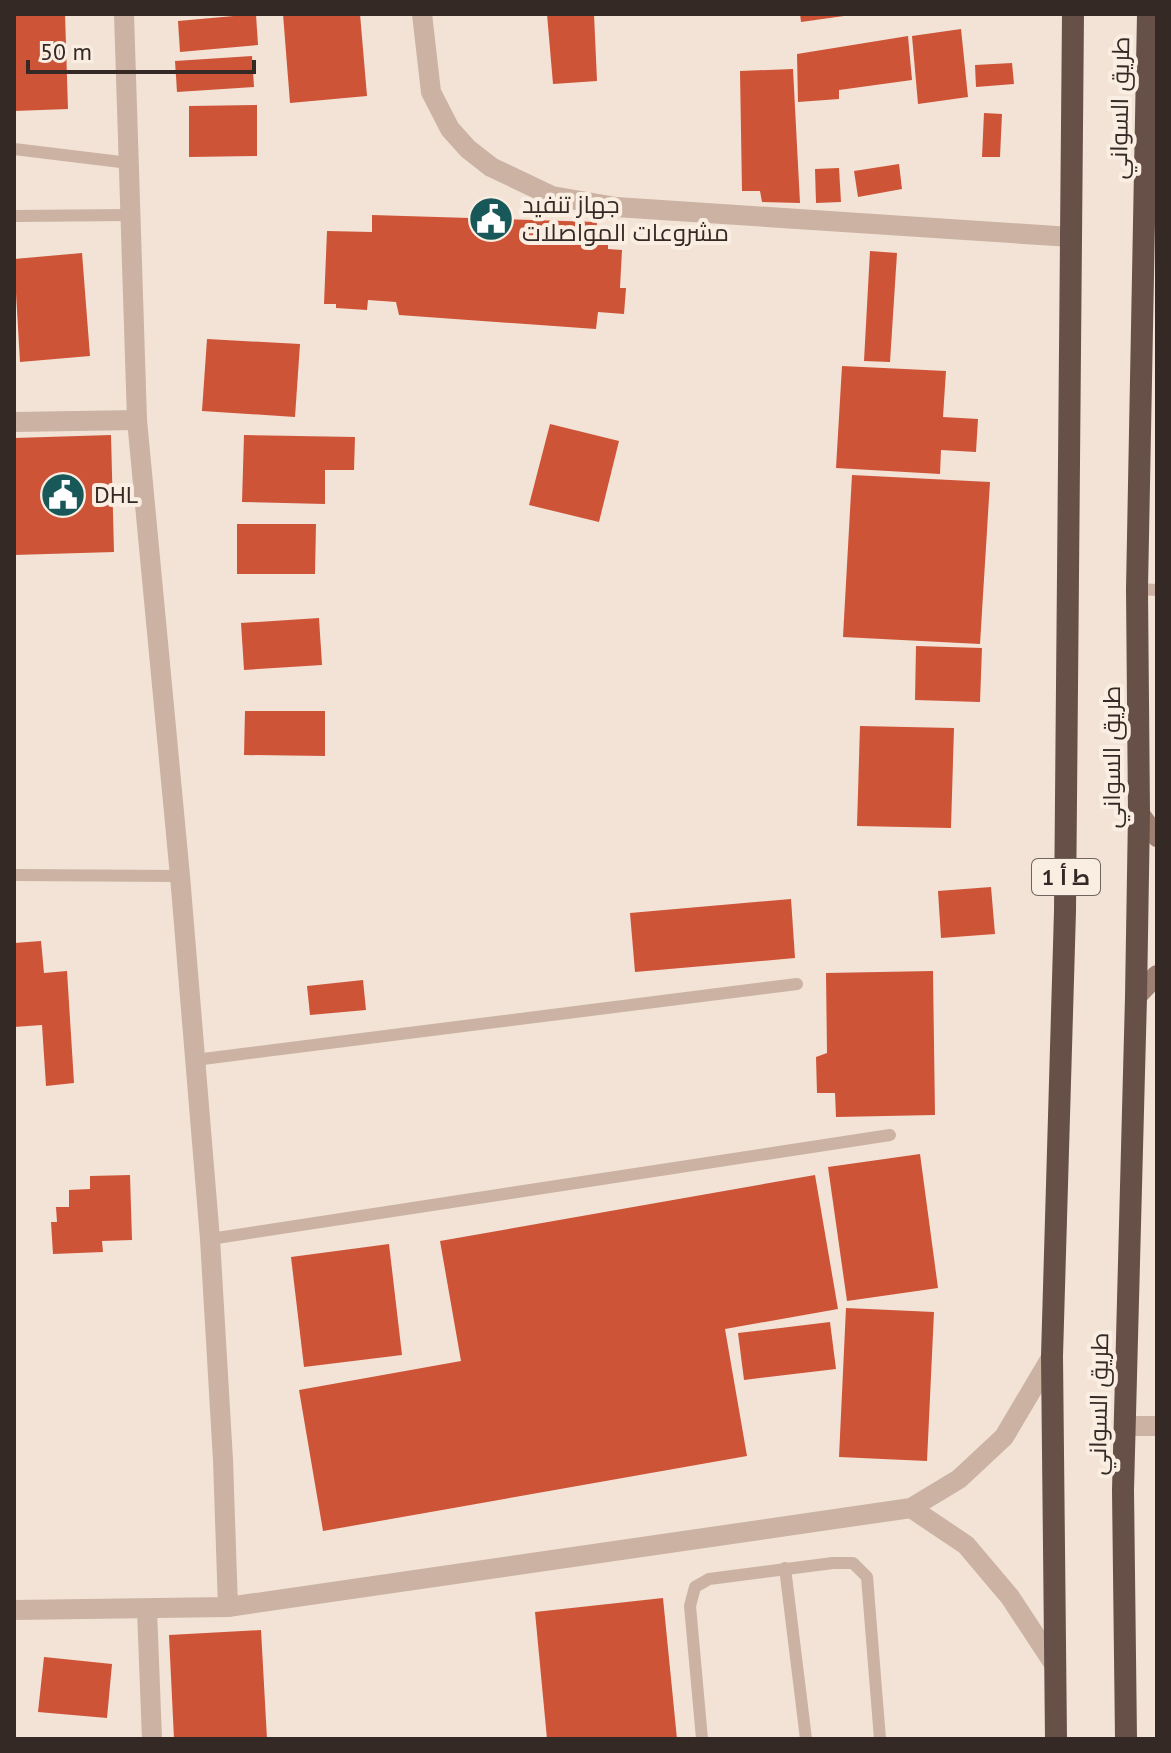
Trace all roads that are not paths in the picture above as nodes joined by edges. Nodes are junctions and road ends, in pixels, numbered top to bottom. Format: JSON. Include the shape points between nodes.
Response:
{"nodes":[{"id":1,"x":124,"y":14,"type":"edge"},
{"id":2,"x":422,"y":14,"type":"edge"},
{"id":3,"x":1073,"y":14,"type":"edge"},
{"id":4,"x":1148,"y":14,"type":"edge"},
{"id":5,"x":14,"y":149,"type":"edge"},
{"id":6,"x":129,"y":163,"type":"junction"},
{"id":7,"x":130,"y":215,"type":"junction"},
{"id":8,"x":14,"y":216,"type":"edge"},
{"id":9,"x":1150,"y":223,"type":"edge"},
{"id":10,"x":1071,"y":237,"type":"junction"},
{"id":11,"x":1150,"y":275,"type":"edge"},
{"id":12,"x":137,"y":420,"type":"junction"},
{"id":13,"x":14,"y":422,"type":"edge"},
{"id":14,"x":1147,"y":590,"type":"edge"},
{"id":15,"x":1139,"y":813,"type":"junction"},
{"id":16,"x":1157,"y":837,"type":"edge"},
{"id":17,"x":14,"y":875,"type":"edge"},
{"id":18,"x":180,"y":876,"type":"junction"},
{"id":19,"x":1157,"y":975,"type":"edge"},
{"id":20,"x":797,"y":984,"type":"dead end"},
{"id":21,"x":1136,"y":997,"type":"junction"},
{"id":22,"x":195,"y":1060,"type":"junction"},
{"id":23,"x":890,"y":1135,"type":"dead end"},
{"id":24,"x":210,"y":1239,"type":"junction"},
{"id":25,"x":1052,"y":1356,"type":"junction"},
{"id":26,"x":1124,"y":1426,"type":"junction"},
{"id":27,"x":1157,"y":1426,"type":"edge"},
{"id":28,"x":911,"y":1508,"type":"junction"},
{"id":29,"x":785,"y":1568,"type":"junction"},
{"id":30,"x":228,"y":1607,"type":"junction"},
{"id":31,"x":14,"y":1610,"type":"edge"},
{"id":32,"x":147,"y":1610,"type":"junction"},
{"id":33,"x":1056,"y":1667,"type":"junction"},
{"id":34,"x":152,"y":1739,"type":"edge"},
{"id":35,"x":702,"y":1739,"type":"edge"},
{"id":36,"x":806,"y":1739,"type":"edge"},
{"id":37,"x":880,"y":1739,"type":"edge"},
{"id":38,"x":1056,"y":1739,"type":"edge"},
{"id":39,"x":1126,"y":1739,"type":"edge"}],
"edges":[{"from":1,"to":6,"type":"street"},
{"from":2,"to":10,"type":"street","via":[[431,92],[450,129],[491,167],[552,196],[616,207]]},
{"from":3,"to":10,"type":"highway","name":"طريق السواني","number":"ط أ 1"},
{"from":4,"to":9,"type":"highway","name":"طريق السواني"},
{"from":5,"to":6,"type":"lane"},
{"from":6,"to":7,"type":"street"},
{"from":7,"to":8,"type":"lane"},
{"from":7,"to":12,"type":"street"},
{"from":9,"to":11,"type":"highway","name":"طريق السواني"},
{"from":10,"to":25,"type":"highway","name":"طريق السواني","number":"ط أ 1","via":[[1065,911]]},
{"from":11,"to":14,"type":"highway","name":"طريق السواني"},
{"from":12,"to":13,"type":"street"},
{"from":12,"to":18,"type":"street"},
{"from":14,"to":15,"type":"highway","name":"طريق السواني"},
{"from":15,"to":16,"type":"main road"},
{"from":15,"to":21,"type":"highway","name":"طريق السواني"},
{"from":17,"to":18,"type":"lane"},
{"from":18,"to":22,"type":"street"},
{"from":19,"to":21,"type":"main road"},
{"from":20,"to":22,"type":"lane"},
{"from":21,"to":26,"type":"highway","name":"طريق السواني"},
{"from":22,"to":24,"type":"street"},
{"from":23,"to":24,"type":"lane"},
{"from":24,"to":30,"type":"street"},
{"from":25,"to":28,"type":"street","via":[[1004,1437],[959,1479]]},
{"from":25,"to":33,"type":"highway","name":"طريق السواني","number":"ط أ 1"},
{"from":26,"to":27,"type":"street"},
{"from":26,"to":39,"type":"highway","name":"طريق السواني"},
{"from":28,"to":30,"type":"street"},
{"from":28,"to":33,"type":"street","via":[[966,1545],[1010,1597]]},
{"from":29,"to":35,"type":"lane","via":[[709,1579],[695,1587],[690,1606]]},
{"from":29,"to":36,"type":"lane"},
{"from":29,"to":37,"type":"lane","via":[[853,1563],[867,1577]]},
{"from":30,"to":32,"type":"street"},
{"from":31,"to":32,"type":"street"},
{"from":32,"to":34,"type":"street"},
{"from":33,"to":38,"type":"highway","name":"طريق السواني","number":"ط أ 1"}]}
